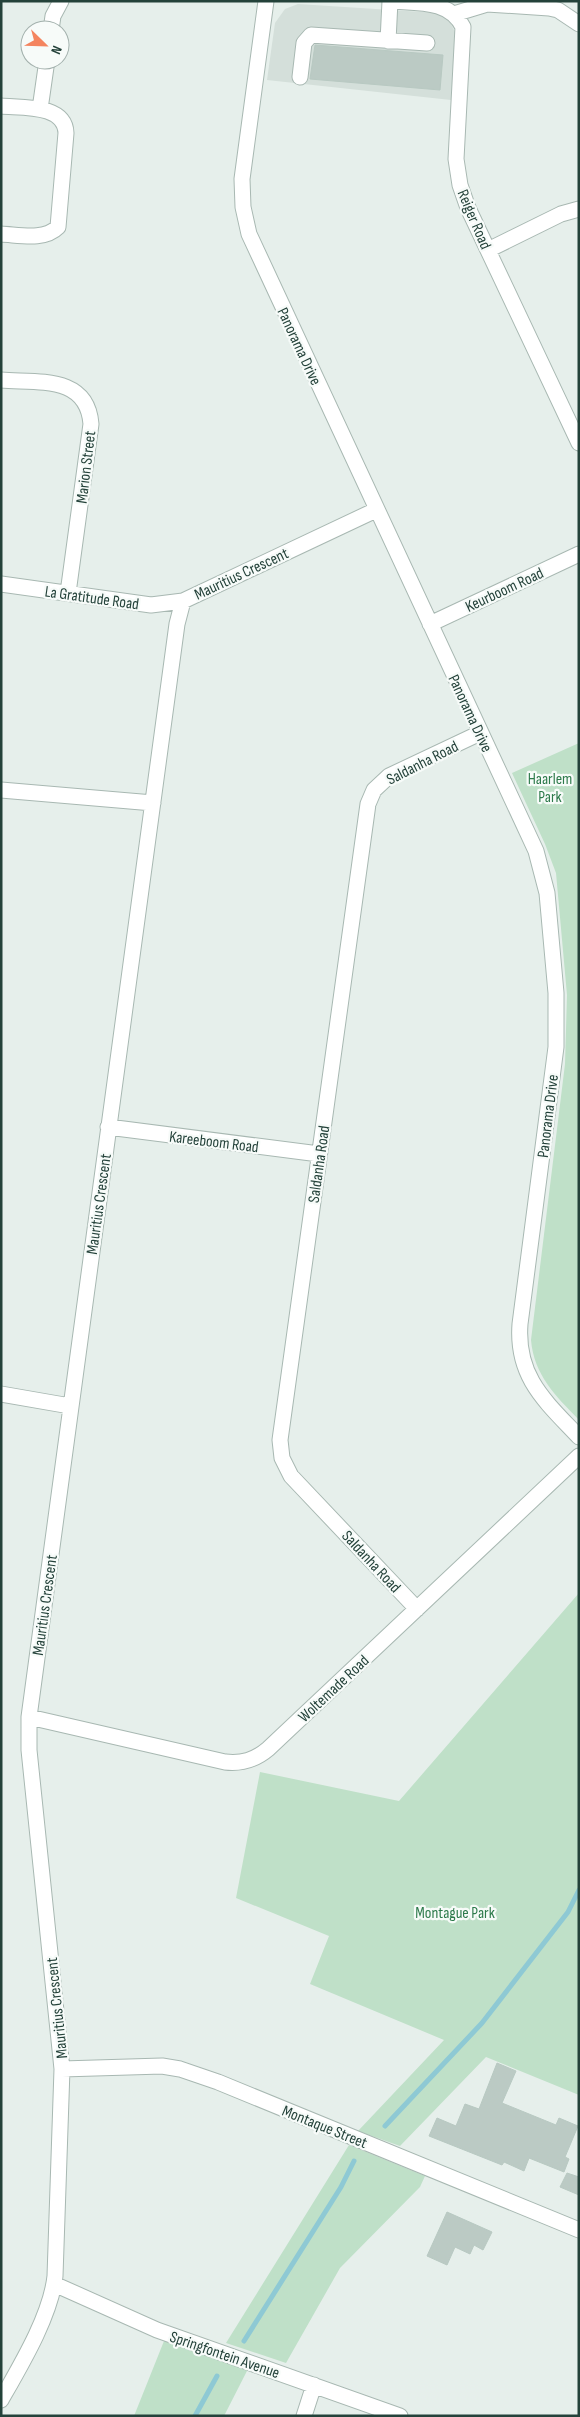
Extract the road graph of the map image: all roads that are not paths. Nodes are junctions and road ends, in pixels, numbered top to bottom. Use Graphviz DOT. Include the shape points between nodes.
graph roads {
  1 [pos="61,1"];
  2 [pos="266,1"];
  3 [pos="391,1"];
  4 [pos="396,1"];
  5 [pos="549,5"];
  6 [pos="454,14"];
  7 [pos="52,20"];
  8 [pos="579,24"];
  9 [pos="388,41"];
  10 [pos="427,43"];
  11 [pos="45,70"];
  12 [pos="300,77"];
  13 [pos="1,106"];
  14 [pos="40,106"];
  15 [pos="579,209"];
  16 [pos="1,234"];
  17 [pos="488,250"];
  18 [pos="1,380"];
  19 [pos="579,443"];
  20 [pos="376,510"];
  21 [pos="579,554"];
  22 [pos="1,584"];
  23 [pos="68,593"];
  24 [pos="182,601"];
  25 [pos="430,624"];
  26 [pos="480,733"];
  27 [pos="1,790"];
  28 [pos="153,803"];
  29 [pos="108,1127"];
  30 [pos="319,1154"];
  31 [pos="1,1394"];
  32 [pos="70,1406"];
  33 [pos="579,1437"];
  34 [pos="579,1456"];
  35 [pos="418,1609"];
  36 [pos="29,1717"];
  37 [pos="62,2069"];
  38 [pos="579,2230"];
  39 [pos="54,2284"];
  40 [pos="314,2385"];
  41 [pos="1,2400"];
  42 [pos="304,2416"];
  43 [pos="400,2416"];
  1 -- 7 [label="street"];
  2 -- 20 [label="street, Panorama Drive" via="242,179 245,221 253,246"];
  3 -- 4 [label="street"];
  3 -- 9 [label="street"];
  4 -- 6 [label="street" via="441,6"];
  5 -- 6 [label="street" via="487,4"];
  5 -- 8 [label="street"];
  6 -- 17 [label="street, Reiger Road" via="464,35 457,173 463,196"];
  9 -- 10 [label="street"];
  9 -- 12 [label="street" via="310,35 304,43"];
  11 -- 14 [label="street"];
  13 -- 14 [label="street"];
  14 -- 16 [label="street" via="56,115 66,128 58,227 48,235"];
  15 -- 17 [label="street" via="561,214"];
  17 -- 19 [label="street, Reiger Road"];
  18 -- 23 [label="street, Marion Street" via="59,384 76,392 87,406 91,424"];
  20 -- 24 [label="street, Mauritius Crescent"];
  20 -- 25 [label="street, Panorama Drive"];
  21 -- 25 [label="street, Keurboom Road"];
  22 -- 23 [label="street, La Gratitude Road"];
  23 -- 24 [label="street, La Gratitude Road" via="151,605"];
  24 -- 28 [label="street, Mauritius Crescent"];
  25 -- 26 [label="street, Panorama Drive"];
  26 -- 30 [label="street, Saldanha Road" via="389,776 370,797"];
  26 -- 33 [label="street, Panorama Drive" via="543,870 556,993 556,1047 520,1324 520,1347 525,1368 535,1388"];
  27 -- 28 [label="street"];
  28 -- 29 [label="street, Mauritius Crescent"];
  29 -- 30 [label="street, Kareeboom Road"];
  29 -- 32 [label="street, Mauritius Crescent"];
  30 -- 35 [label="street, Saldanha Road" via="280,1440 282,1458 291,1476"];
  31 -- 32 [label="street"];
  32 -- 36 [label="street, Mauritius Crescent"];
  34 -- 35 [label="street, Woltemade Road"];
  35 -- 36 [label="street, Woltemade Road" via="268,1749 248,1761 224,1762"];
  36 -- 37 [label="street, Mauritius Crescent" via="29,1750"];
  37 -- 38 [label="street, Montaque Street" via="162,2066 180,2069"];
  37 -- 39 [label="street, Mauritius Crescent"];
  39 -- 40 [label="street, Springfontein Avenue" via="157,2330"];
  39 -- 41 [label="street, Mauritius Crescent" via="44,2316"];
  40 -- 42 [label="street"];
  40 -- 43 [label="street, Springfontein Avenue"];
}
